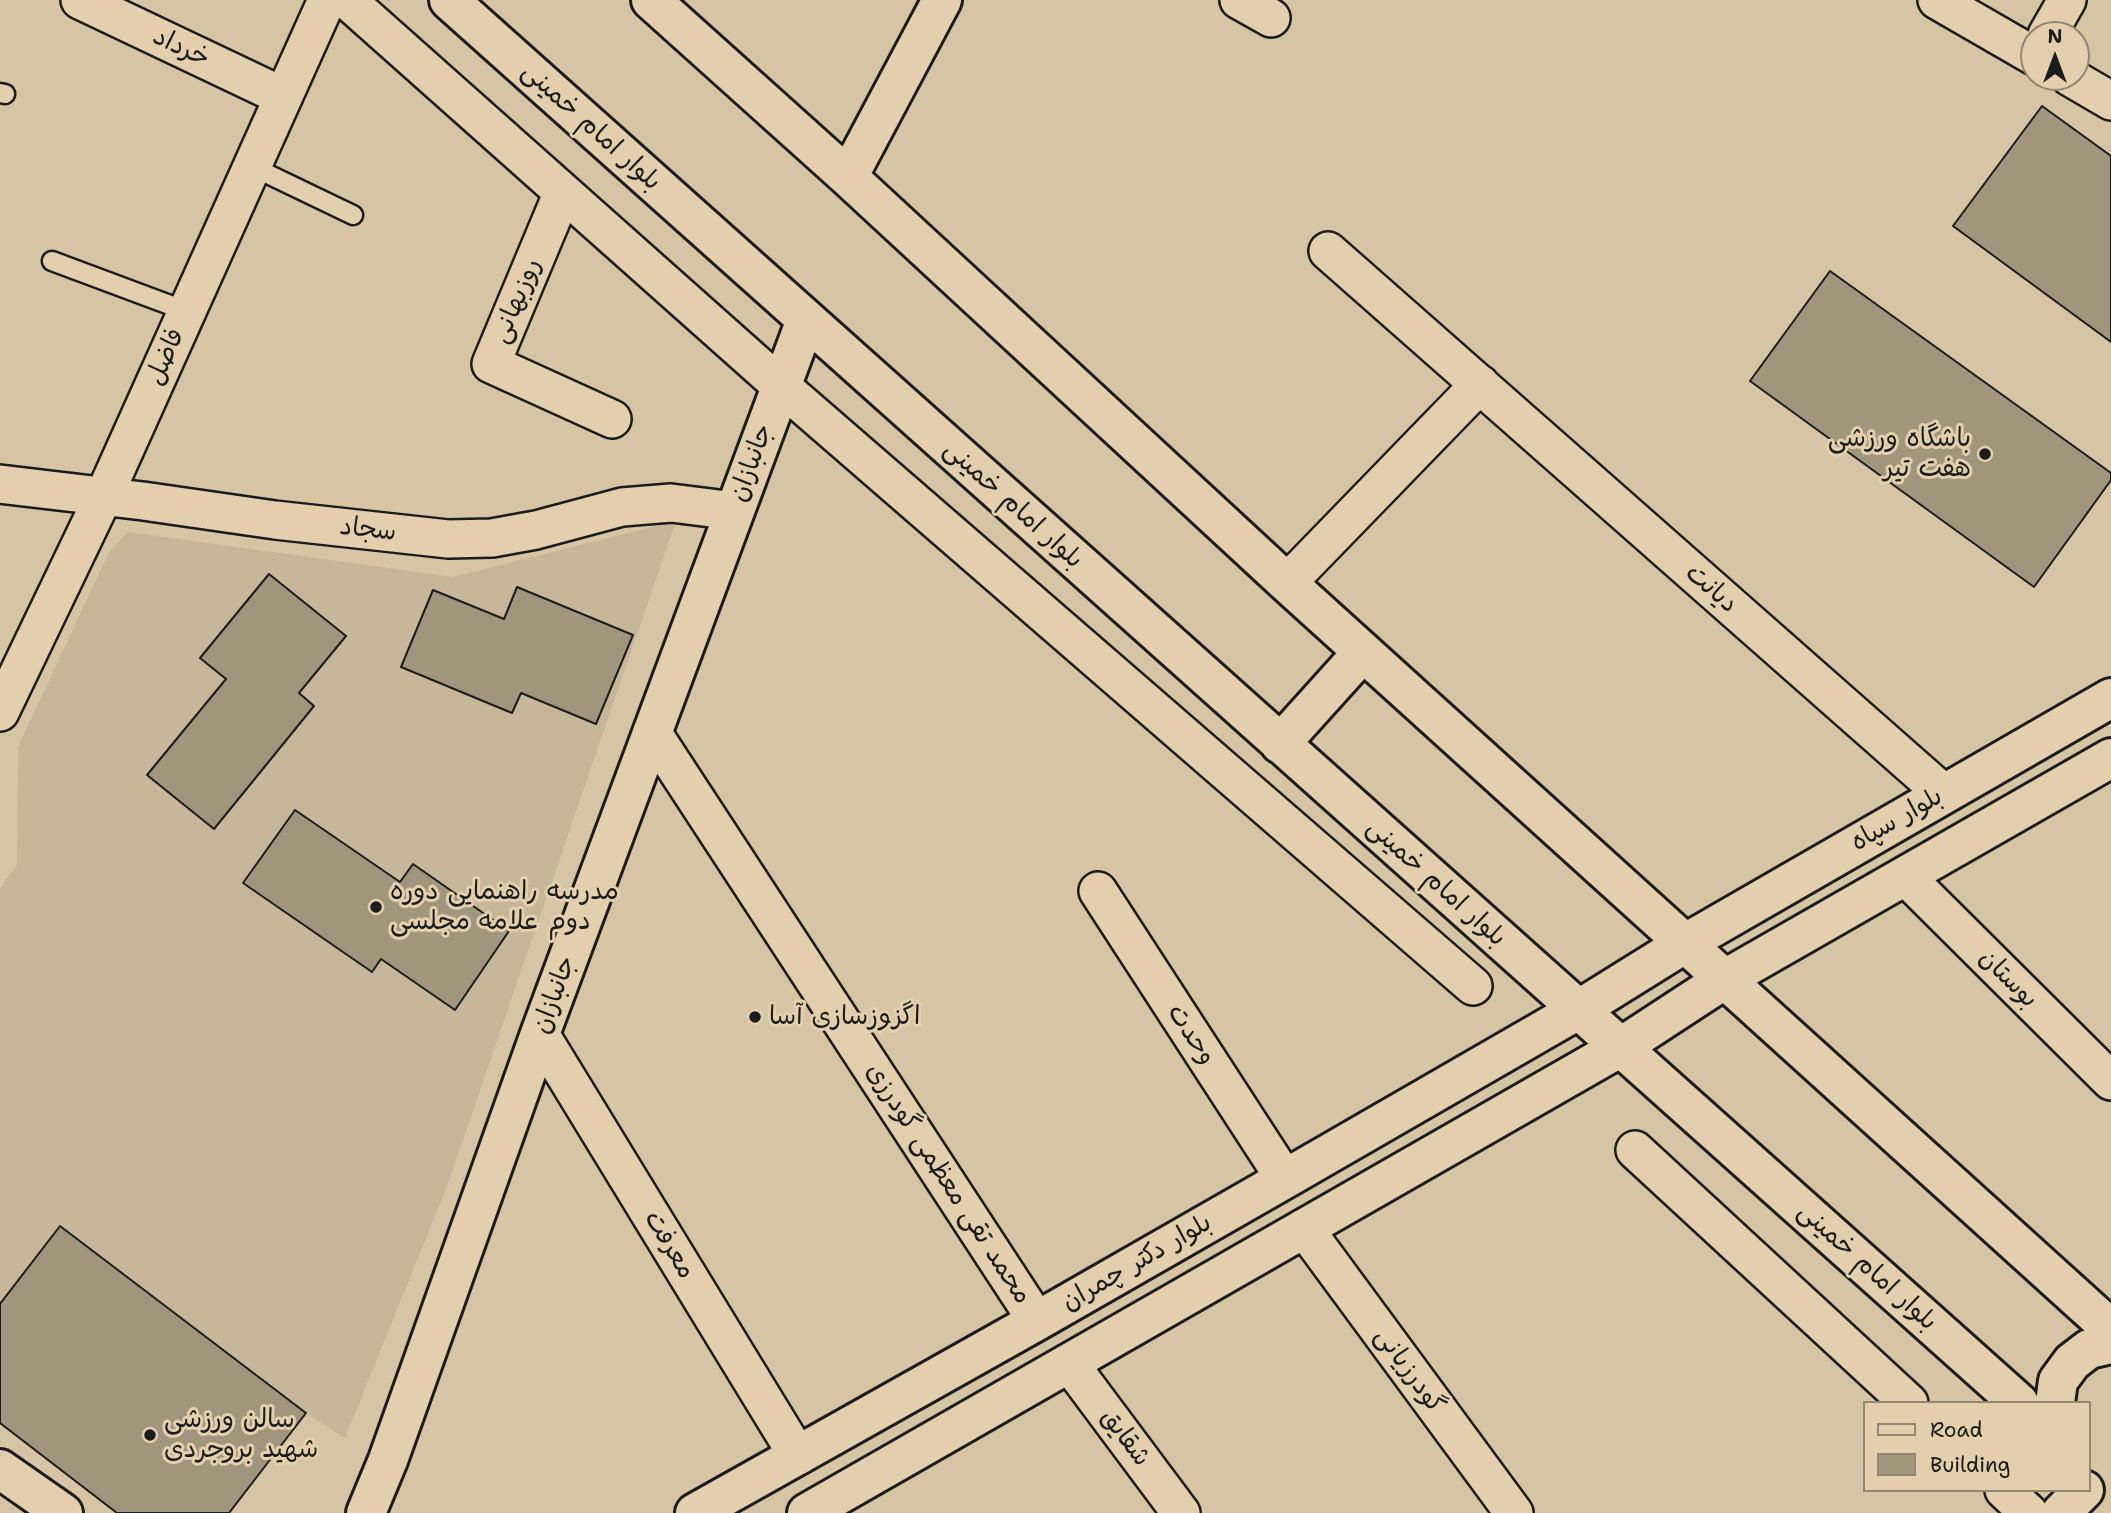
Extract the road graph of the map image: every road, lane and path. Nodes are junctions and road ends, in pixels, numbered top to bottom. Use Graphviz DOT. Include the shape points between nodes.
graph roads {
  1 [pos="80,0"];
  2 [pos="327,0"];
  3 [pos="347,0"];
  4 [pos="449,0"];
  5 [pos="651,0"];
  6 [pos="942,0"];
  7 [pos="1239,0"];
  8 [pos="1937,0"];
  9 [pos="2067,0"];
  10 [pos="1271,18"];
  11 [pos="2055,21"];
  12 [pos="2020,48"];
  13 [pos="2090,89"];
  14 [pos="282,96"];
  15 [pos="2111,101"];
  16 [pos="251,166"];
  17 [pos="848,177"];
  18 [pos="563,192"];
  19 [pos="353,215"];
  20 [pos="1328,250"];
  21 [pos="52,261"];
  22 [pos="186,311"];
  23 [pos="806,320"];
  24 [pos="1480,384"];
  25 [pos="781,386"];
  26 [pos="612,419"];
  27 [pos="0,484"];
  28 [pos="103,498"];
  29 [pos="734,511"];
  30 [pos="1287,583"];
  31 [pos="1363,652"];
  32 [pos="2111,698"];
  33 [pos="0,712"];
  34 [pos="652,732"];
  35 [pos="1280,744"];
  36 [pos="2111,758"];
  37 [pos="1943,793"];
  38 [pos="1905,876"];
  39 [pos="1098,891"];
  40 [pos="1684,944"];
  41 [pos="1725,979"];
  42 [pos="1473,986"];
  43 [pos="1578,1010"];
  44 [pos="540,1034"];
  45 [pos="1621,1047"];
  46 [pos="2111,1081"];
  47 [pos="1635,1150"];
  48 [pos="1285,1178"];
  49 [pos="1304,1228"];
  50 [pos="1037,1321"];
  51 [pos="2111,1329"];
  52 [pos="2111,1345"];
  53 [pos="1069,1363"];
  54 [pos="1907,1401"];
  55 [pos="2017,1401"];
  56 [pos="2055,1401"];
  57 [pos="797,1456"];
  58 [pos="0,1469"];
  59 [pos="2006,1492"];
  60 [pos="2083,1492"];
  61 [pos="63,1513"];
  62 [pos="366,1513"];
  63 [pos="695,1513"];
  64 [pos="807,1513"];
  65 [pos="1181,1513"];
  66 [pos="1514,1513"];
  67 [pos="2029,1513"];
  68 [pos="2061,1513"];
  1 -- 14 [label="street, خرداد"];
  2 -- 14 [label="street, فاضل"];
  3 -- 18 [label="street"];
  4 -- 23 [label="main road, بلوار امام خمینی"];
  5 -- 17 [label="main road"];
  6 -- 17 [label="main road"];
  7 -- 10 [label="street"];
  8 -- 12 [label="street"];
  9 -- 11 [label="street"];
  13 -- 15 [label="street"];
  14 -- 16 [label="street, فاضل"];
  16 -- 19 [label="lane"];
  16 -- 22 [label="street, فاضل"];
  17 -- 30 [label="main road"];
  18 -- 25 [label="street"];
  18 -- 26 [label="street, روزبهانی" via="491,364"];
  20 -- 24 [label="street, دیانت"];
  21 -- 22 [label="lane"];
  22 -- 28 [label="street, فاضل"];
  23 -- 25 [label="main road, جانبازان"];
  23 -- 35 [label="main road, بلوار امام خمینی"];
  24 -- 30 [label="street"];
  24 -- 37 [label="street, دیانت"];
  25 -- 29 [label="main road, جانبازان"];
  25 -- 42 [label="street"];
  27 -- 28 [label="street, سجاد"];
  28 -- 29 [label="street, سجاد" via="448,539 536,530 622,507 671,503"];
  28 -- 33 [label="street, فاضل"];
  29 -- 34 [label="main road, جانبازان"];
  30 -- 31 [label="main road"];
  31 -- 35 [label="main road"];
  31 -- 40 [label="main road"];
  32 -- 37 [label="main road, بلوار سپاه"];
  34 -- 44 [label="main road, جانبازان"];
  34 -- 50 [label="street, محمد تقی معظمی گودرزی"];
  35 -- 43 [label="main road, بلوار امام خمینی"];
  36 -- 38 [label="main road, بلوار سپاه"];
  37 -- 40 [label="main road, بلوار سپاه"];
  38 -- 41 [label="main road, بلوار سپاه"];
  38 -- 46 [label="street, بوستان"];
  39 -- 48 [label="street, وحدت"];
  40 -- 41 [label="main road"];
  40 -- 43 [label="main road, بلوار سپاه"];
  41 -- 45 [label="main road, بلوار سپاه"];
  41 -- 51 [label="main road"];
  43 -- 45 [label="main road, بلوار امام خمینی"];
  43 -- 48 [label="main road, بلوار دکتر چمران"];
  44 -- 57 [label="street, معرفت"];
  44 -- 62 [label="main road, جانبازان"];
  45 -- 49 [label="main road, بلوار دکتر چمران"];
  45 -- 55 [label="main road, بلوار امام خمینی"];
  47 -- 54 [label="street"];
  48 -- 50 [label="main road, بلوار دکتر چمران"];
  49 -- 53 [label="main road, بلوار دکتر چمران"];
  49 -- 66 [label="street, گودرزیانی"];
  50 -- 57 [label="main road, بلوار دکتر چمران"];
  52 -- 56 [label="main road" via="2089,1349 2072,1362 2058,1381"];
  53 -- 64 [label="main road, بلوار دکتر چمران"];
  53 -- 65 [label="street, شقایق"];
  57 -- 63 [label="main road, بلوار دکتر چمران"];
  58 -- 61 [label="main road"];
  59 -- 67 [label="street"];
  60 -- 68 [label="main road"];
}
